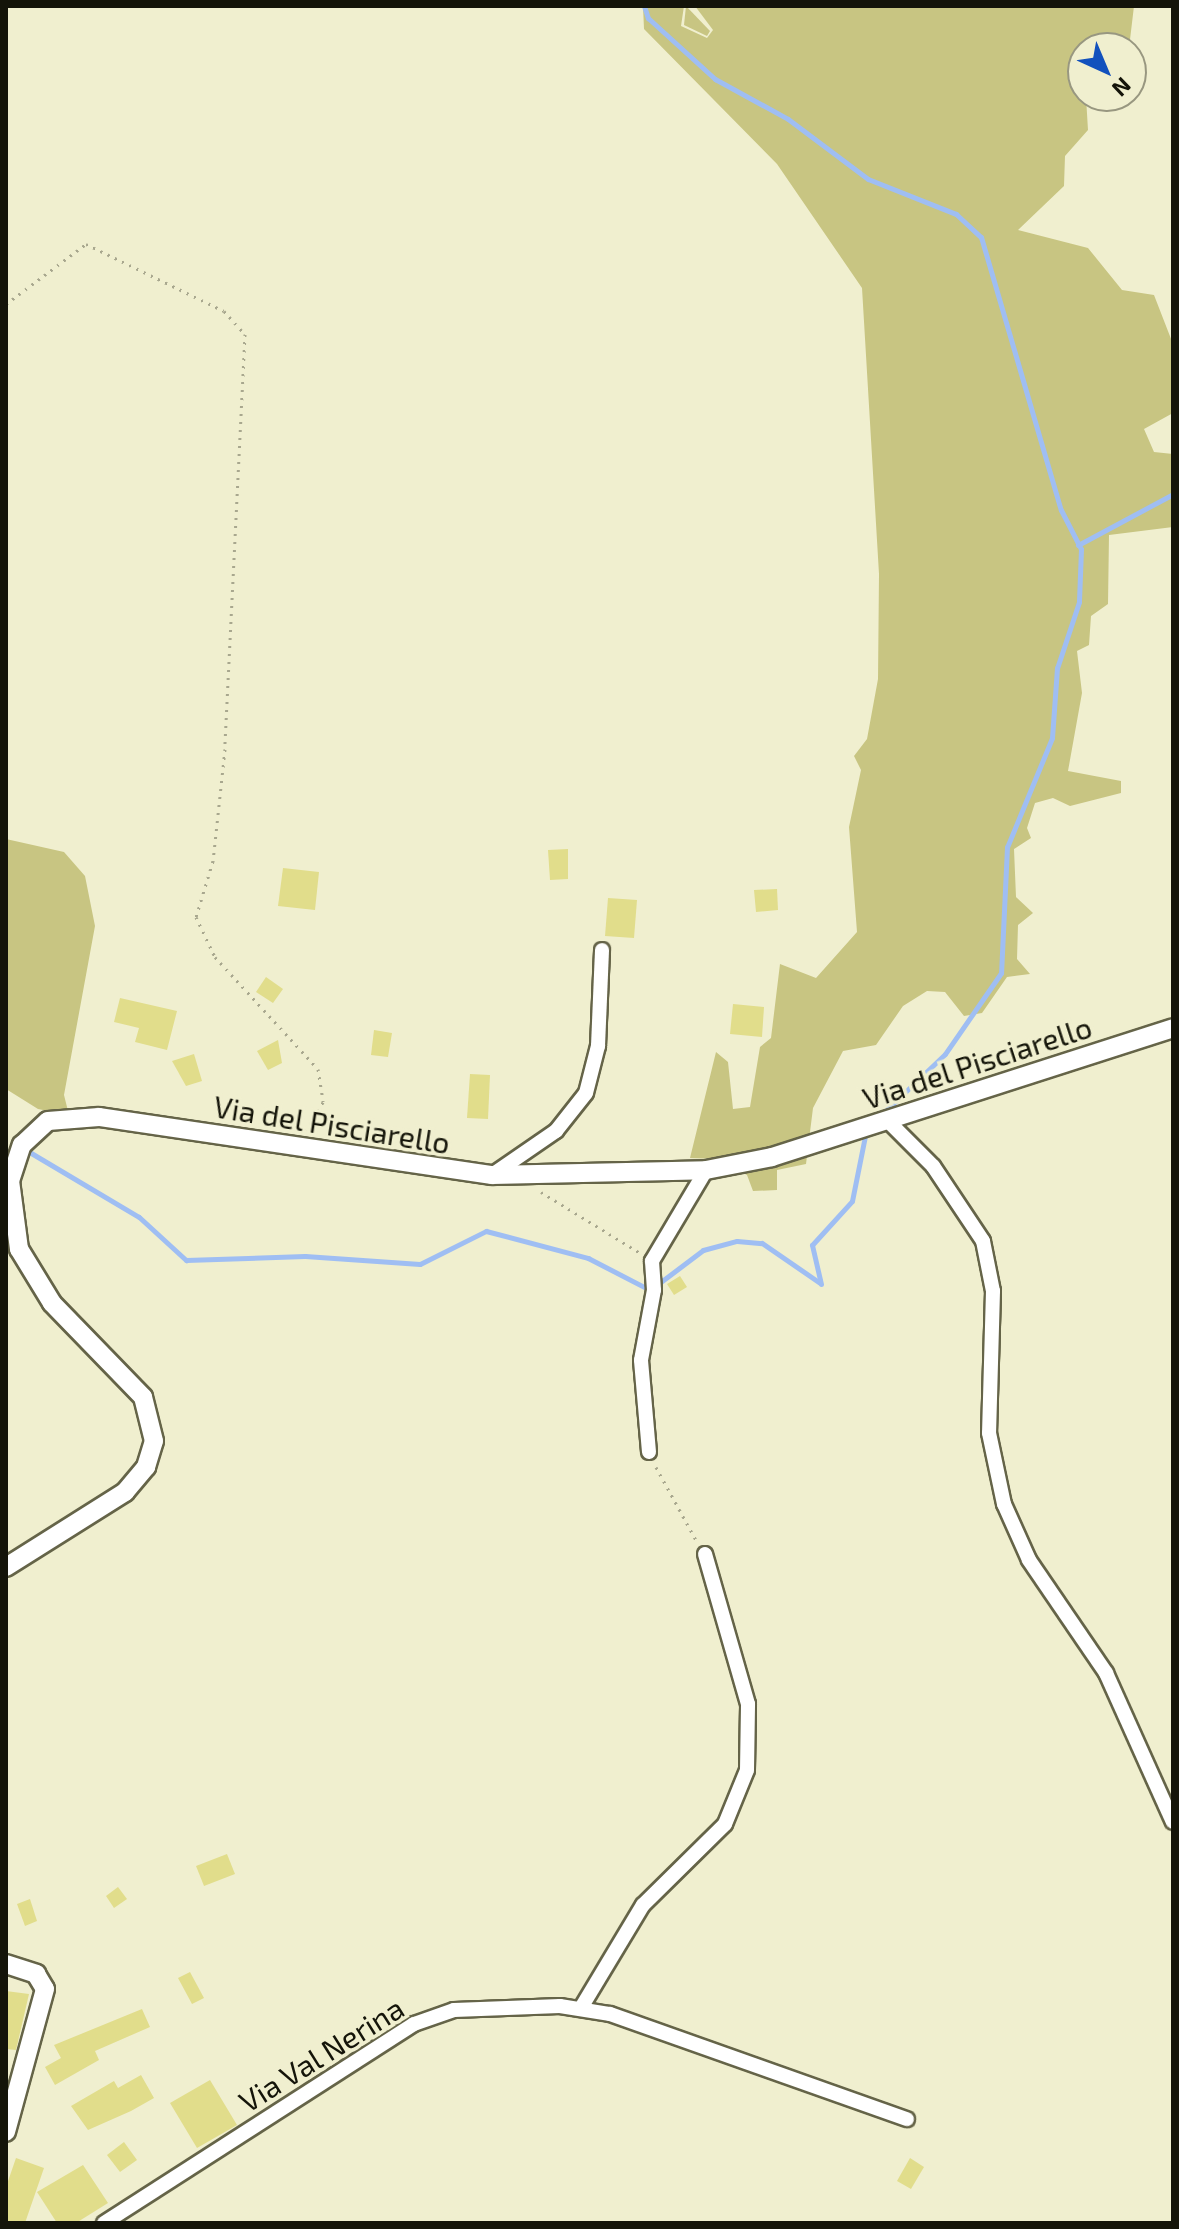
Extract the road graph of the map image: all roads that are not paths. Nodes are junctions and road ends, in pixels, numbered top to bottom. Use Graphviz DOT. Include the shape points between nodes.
graph roads {
  1 [pos="602,950"];
  2 [pos="1173,1028"];
  3 [pos="887,1120"];
  4 [pos="706,1170"];
  5 [pos="492,1175"];
  6 [pos="649,1452"];
  7 [pos="705,1554"];
  8 [pos="6,1567"];
  9 [pos="1173,1822"];
  10 [pos="6,1964"];
  11 [pos="581,2008"];
  12 [pos="907,2119"];
  13 [pos="6,2132"];
  14 [pos="104,2223"];
  1 -- 5 [label="street" via="598,1046 586,1093 561,1126"];
  2 -- 3 [label="street, Via del Pisciarello"];
  3 -- 4 [label="street, Via del Pisciarello"];
  3 -- 9 [label="street" via="933,1166 983,1241 993,1291 989,1424 1004,1504 1029,1560 1101,1663"];
  4 -- 5 [label="street, Via del Pisciarello"];
  4 -- 6 [label="street" via="652,1261 654,1290 641,1360"];
  5 -- 8 [label="street, Via del Pisciarello" via="73,1115 42,1125 19,1152 8,1205 27,1266 61,1314 138,1391 155,1435 146,1467 125,1492"];
  7 -- 11 [label="street" via="748,1704 747,1770 725,1824 643,1905"];
  10 -- 13 [label="street" via="36,1974 45,1989"];
  11 -- 12 [label="street, Via Val Nerina"];
  11 -- 14 [label="street, Via Val Nerina" via="462,2009 421,2020"];
}
